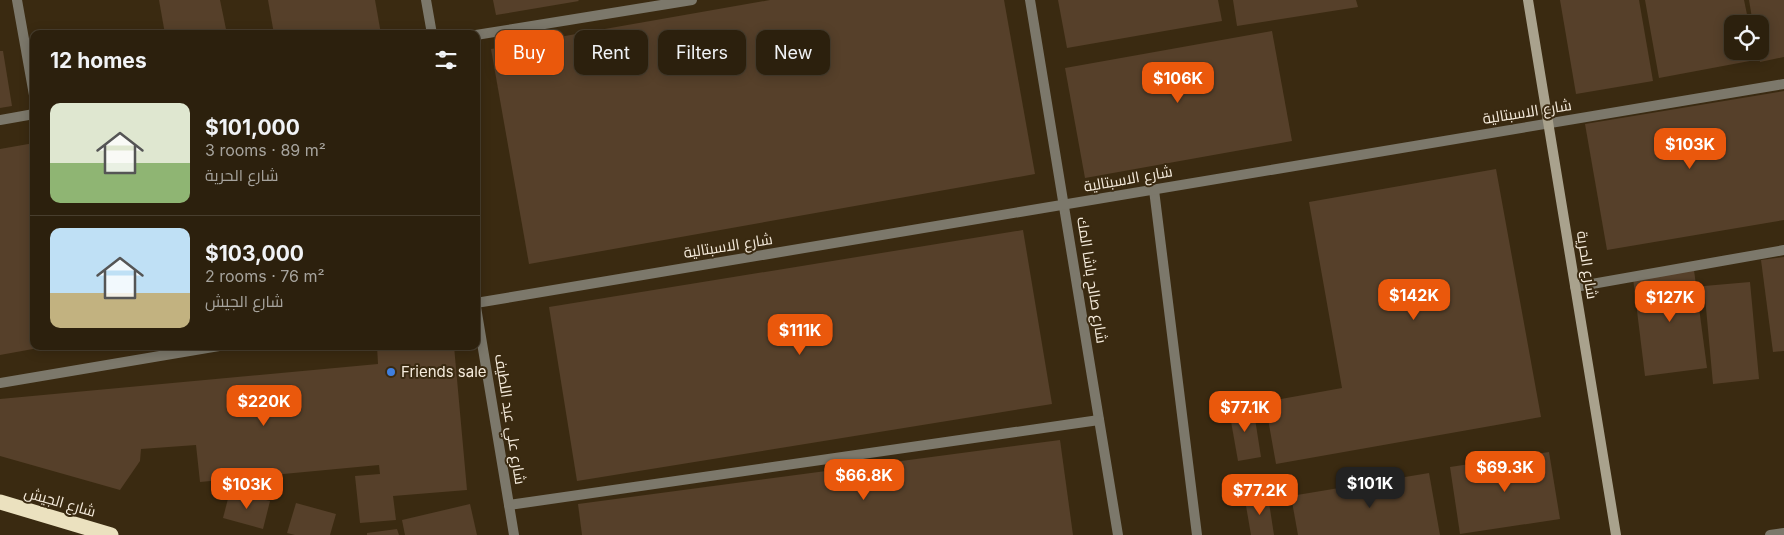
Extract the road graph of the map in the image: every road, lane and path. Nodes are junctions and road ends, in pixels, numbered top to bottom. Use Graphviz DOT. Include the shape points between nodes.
graph roads {
  1 [pos="17,0"];
  2 [pos="426,0"];
  3 [pos="692,0"];
  4 [pos="1030,0"];
  5 [pos="1528,0"];
  6 [pos="431,30"];
  7 [pos="480,34"];
  8 [pos="30,73"];
  9 [pos="1784,84"];
  10 [pos="30,115"];
  11 [pos="0,120"];
  12 [pos="1548,124"];
  13 [pos="1154,190"];
  14 [pos="1064,205"];
  15 [pos="1784,250"];
  16 [pos="1575,287"];
  17 [pos="480,302"];
  18 [pos="480,331"];
  19 [pos="195,350"];
  20 [pos="0,383"];
  21 [pos="1100,420"];
  22 [pos="0,502"];
  23 [pos="509,505"];
  24 [pos="1784,533"];
  25 [pos="111,535"];
  26 [pos="514,535"];
  27 [pos="1118,535"];
  28 [pos="1197,535"];
  29 [pos="1616,535"];
  30 [pos="1770,535"];
  1 -- 8 [label="street"];
  2 -- 6 [label="street"];
  3 -- 7 [label="street"];
  4 -- 14 [label="street, شارع صالح باشا المك"];
  5 -- 12 [label="street, شارع الحرية"];
  9 -- 12 [label="street, شارع الاسبتالية"];
  10 -- 11 [label="street"];
  12 -- 13 [label="street, شارع الاسبتالية"];
  12 -- 16 [label="street, شارع الحرية"];
  13 -- 14 [label="street, شارع الاسبتالية"];
  13 -- 28 [label="street"];
  14 -- 17 [label="street, شارع الاسبتالية"];
  14 -- 21 [label="street, شارع صالح باشا المك"];
  15 -- 16 [label="street"];
  16 -- 29 [label="street, شارع الحرية"];
  18 -- 23 [label="street, شارع علي عبد اللطيف"];
  19 -- 20 [label="street"];
  21 -- 23 [label="street"];
  21 -- 27 [label="street, شارع صالح باشا المك"];
  22 -- 25 [label="highway, شارع الجيش"];
  23 -- 26 [label="street, شارع علي عبد اللطيف"];
  24 -- 30 [label="street"];
}
